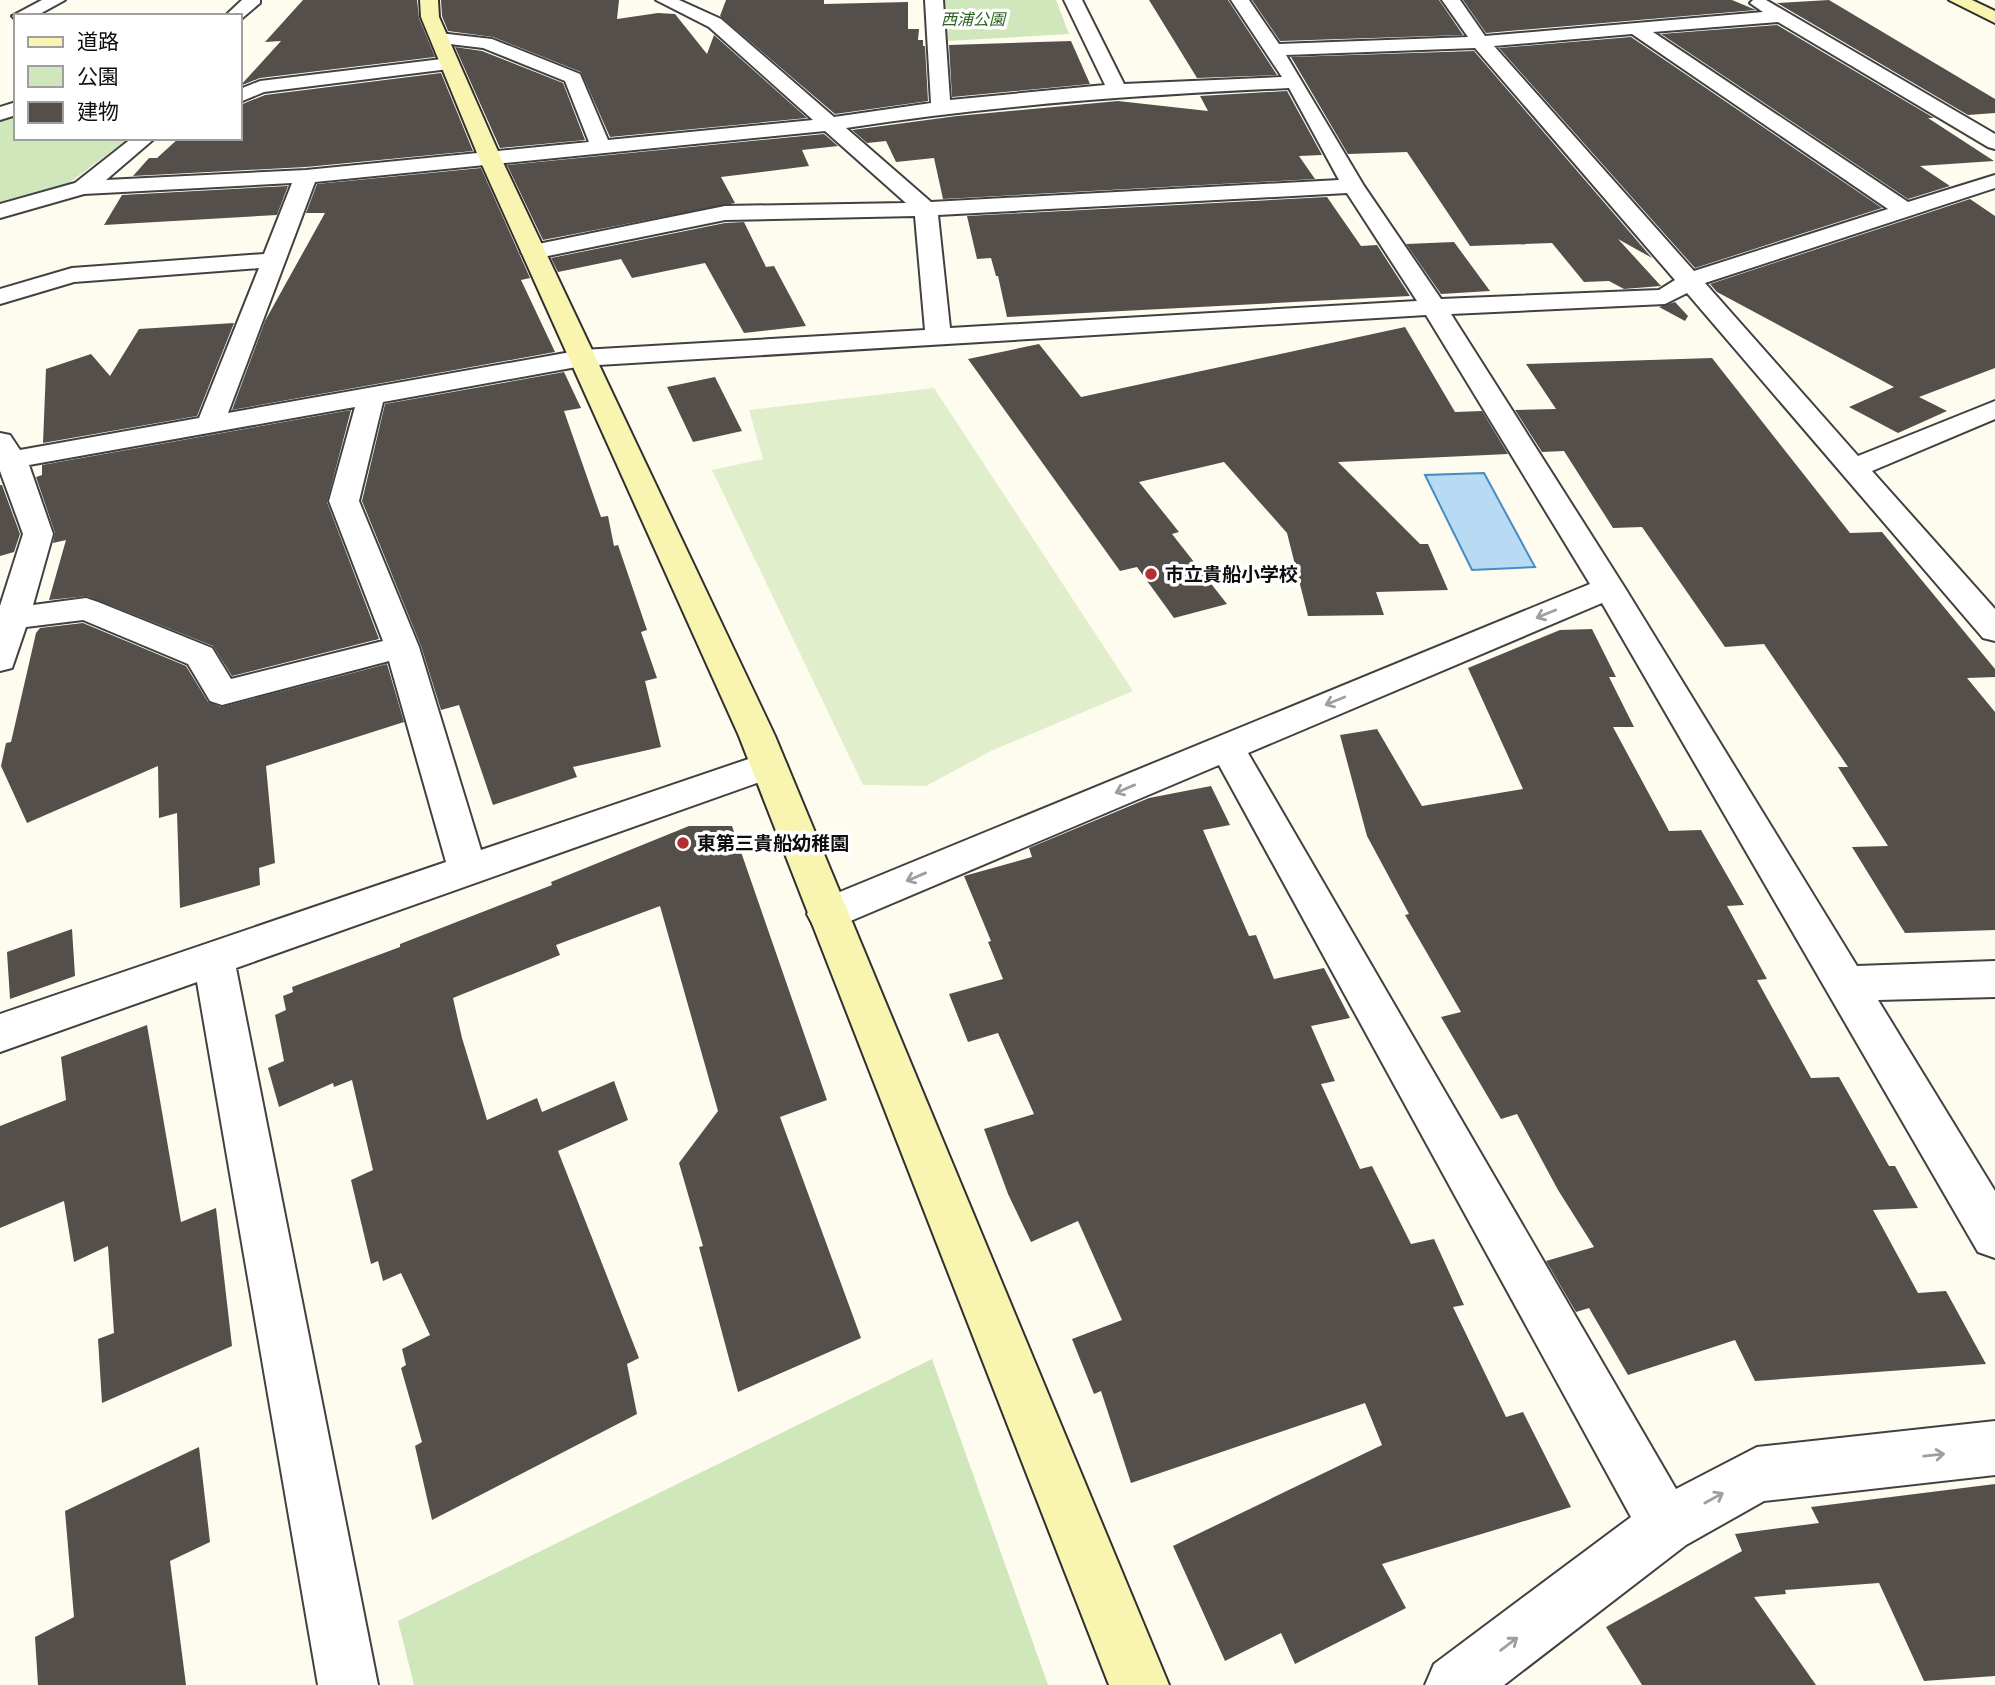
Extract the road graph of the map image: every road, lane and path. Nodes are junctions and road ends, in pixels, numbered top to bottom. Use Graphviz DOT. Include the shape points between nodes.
graph roads {
  1 [pos="56,0"];
  2 [pos="251,0"];
  3 [pos="429,0"];
  4 [pos="666,0"];
  5 [pos="934,0"];
  6 [pos="1073,0"];
  7 [pos="1240,0"];
  8 [pos="1451,0"];
  9 [pos="1754,0"];
  10 [pos="1958,0"];
  11 [pos="24,14"];
  12 [pos="237,14"];
  13 [pos="1782,16"];
  14 [pos="1995,18"];
  15 [pos="1636,29"];
  16 [pos="1480,42"];
  17 [pos="1273,50"];
  18 [pos="444,51"];
  19 [pos="1295,82"];
  20 [pos="1117,89"];
  21 [pos="242,95"];
  22 [pos="941,107"];
  23 [pos="830,124"];
  24 [pos="143,140"];
  25 [pos="1995,143"];
  26 [pos="601,147"];
  27 [pos="490,158"];
  28 [pos="306,176"];
  29 [pos="1995,181"];
  30 [pos="1353,186"];
  31 [pos="83,188"];
  32 [pos="926,209"];
  33 [pos="0,211"];
  34 [pos="1906,211"];
  35 [pos="533,252"];
  36 [pos="273,260"];
  37 [pos="1690,280"];
  38 [pos="0,298"];
  39 [pos="1434,307"];
  40 [pos="938,337"];
  41 [pos="582,358"];
  42 [pos="371,396"];
  43 [pos="1995,409"];
  44 [pos="210,425"];
  45 [pos="4,454"];
  46 [pos="1854,468"];
  47 [pos="1609,589"];
  48 [pos="13,618"];
  49 [pos="1995,630"];
  50 [pos="402,647"];
  51 [pos="0,660"];
  52 [pos="1226,746"];
  53 [pos="769,765"];
  54 [pos="468,870"];
  55 [pos="827,914"];
  56 [pos="214,959"];
  57 [pos="1995,979"];
  58 [pos="1844,984"];
  59 [pos="0,1033"];
  60 [pos="1995,1235"];
  61 [pos="1995,1448"];
  62 [pos="1666,1525"];
  63 [pos="348,1685"];
  64 [pos="1139,1685"];
  65 [pos="1455,1685"];
  1 -- 11 [label="street"];
  2 -- 12 [label="street"];
  3 -- 18 [label="street" via="430,16"];
  4 -- 23 [label="street" via="715,23"];
  5 -- 22 [label="street"];
  6 -- 20 [label="street"];
  7 -- 17 [label="street"];
  8 -- 16 [label="street"];
  9 -- 13 [label="street"];
  10 -- 14 [label="street"];
  13 -- 15 [label="street"];
  13 -- 25 [label="street"];
  15 -- 16 [label="street"];
  15 -- 34 [label="street"];
  16 -- 17 [label="street"];
  16 -- 37 [label="street"];
  17 -- 19 [label="street"];
  18 -- 21 [label="street" via="260,87"];
  18 -- 26 [label="street" via="486,43 573,78"];
  18 -- 27 [label="street"];
  19 -- 20 [label="street"];
  19 -- 30 [label="street"];
  20 -- 22 [label="street"];
  22 -- 23 [label="street"];
  23 -- 26 [label="street"];
  23 -- 32 [label="street"];
  24 -- 31 [label="street"];
  26 -- 27 [label="street"];
  27 -- 28 [label="street"];
  27 -- 35 [label="street"];
  28 -- 31 [label="street"];
  28 -- 36 [label="street"];
  29 -- 34 [label="street"];
  30 -- 32 [label="street"];
  30 -- 39 [label="street"];
  31 -- 33 [label="street"];
  32 -- 35 [label="street" via="724,213"];
  32 -- 40 [label="street"];
  34 -- 37 [label="street"];
  35 -- 41 [label="street"];
  36 -- 38 [label="street" via="72,275"];
  36 -- 44 [label="street"];
  37 -- 39 [label="street" via="1665,297"];
  37 -- 46 [label="street"];
  39 -- 40 [label="street"];
  39 -- 47 [label="street"];
  40 -- 41 [label="street"];
  41 -- 42 [label="street"];
  41 -- 53 [label="street"];
  42 -- 44 [label="street"];
  42 -- 50 [label="street" via="344,501"];
  43 -- 46 [label="street"];
  44 -- 45 [label="street"];
  45 -- 48 [label="street" via="37,534"];
  46 -- 49 [label="street"];
  47 -- 52 [label="street, one-way"];
  47 -- 58 [label="street"];
  48 -- 50 [label="street" via="86,609 200,656 222,693"];
  48 -- 51 [label="street"];
  50 -- 54 [label="street"];
  52 -- 55 [label="street, one-way"];
  52 -- 62 [label="street"];
  53 -- 54 [label="street"];
  53 -- 55 [label="street"];
  54 -- 56 [label="street"];
  55 -- 64 [label="street"];
  56 -- 59 [label="street"];
  56 -- 63 [label="street"];
  57 -- 58 [label="street"];
  58 -- 60 [label="street"];
  62 -- 61 [label="street, one-way" via="1757,1474"];
  65 -- 62 [label="street, one-way"];
}
